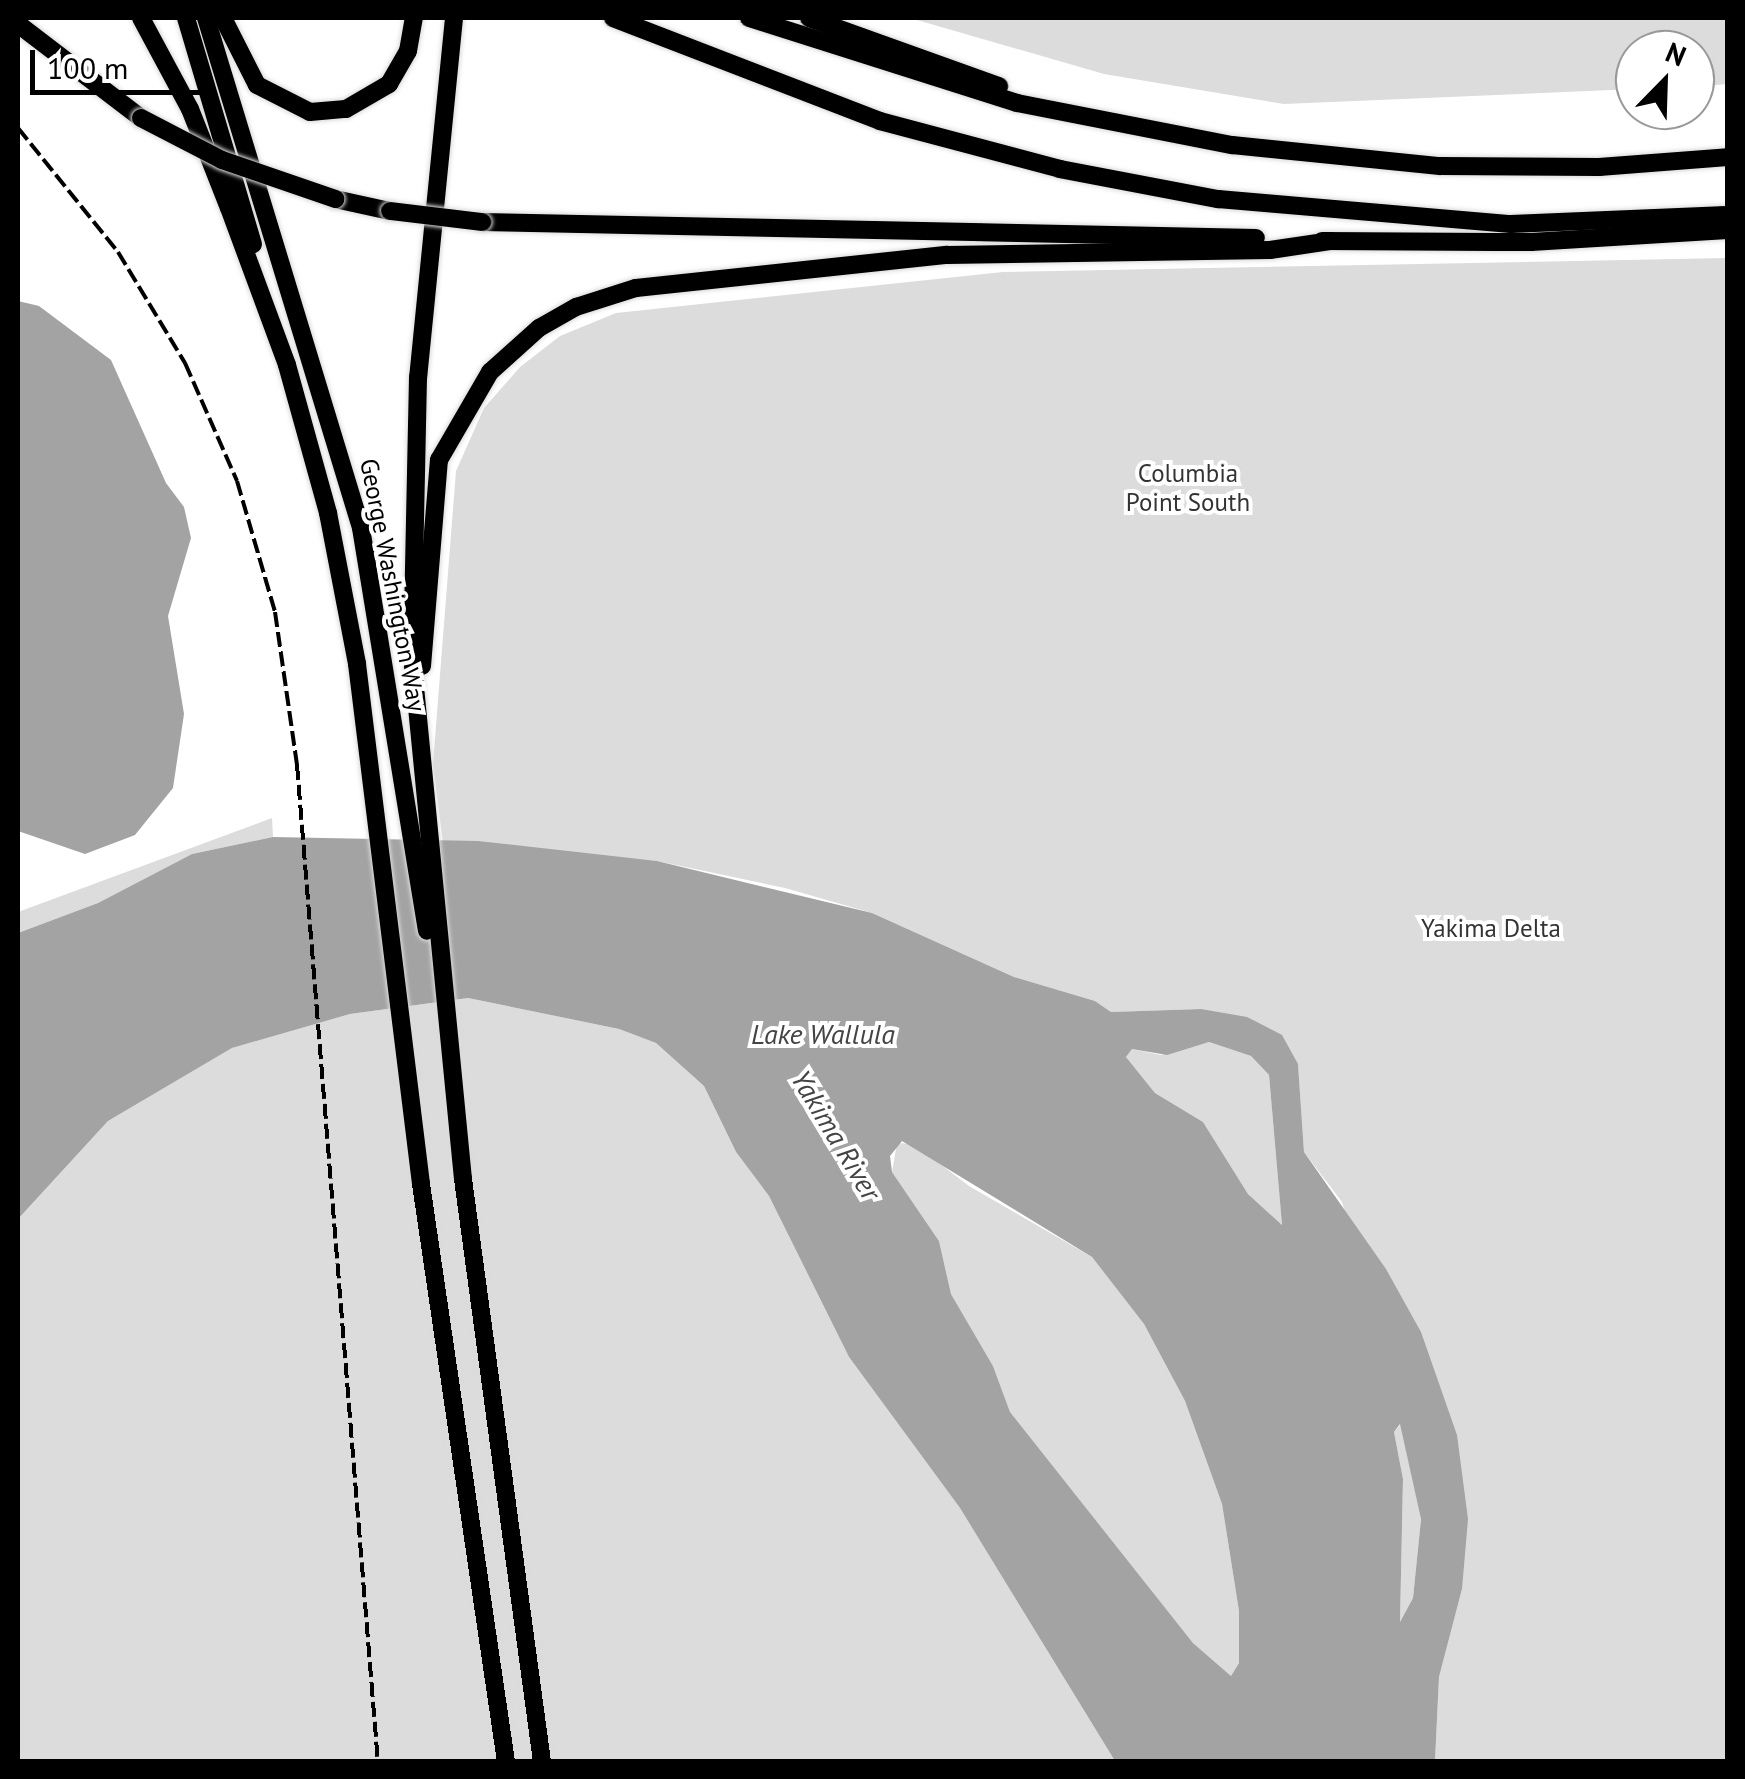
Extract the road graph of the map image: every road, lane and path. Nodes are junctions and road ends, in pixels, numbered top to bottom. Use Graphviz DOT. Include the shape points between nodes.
graph roads {
  1 [pos="141,18"];
  2 [pos="186,18"];
  3 [pos="206,18"];
  4 [pos="223,18"];
  5 [pos="414,18"];
  6 [pos="454,18"];
  7 [pos="613,18"];
  8 [pos="749,18"];
  9 [pos="809,18"];
  10 [pos="18,24"];
  11 [pos="1129,126"];
  12 [pos="1728,157"];
  13 [pos="1728,215"];
  14 [pos="1728,230"];
  15 [pos="1331,241"];
  16 [pos="288,365"];
  17 [pos="420,757"];
  18 [pos="414,786"];
  19 [pos="506,1762"];
  20 [pos="542,1762"];
  1 -- 16 [label="highway" via="190,109"];
  2 -- 16 [label="highway"];
  3 -- 18 [label="highway, George Washington Way" via="361,528"];
  4 -- 5 [label="highway" via="257,85 310,112 346,109 389,84 408,52"];
  6 -- 17 [label="highway" via="410,498"];
  7 -- 13 [label="highway" via="880,120 1060,170 1202,196 1510,224"];
  8 -- 11 [label="highway" via="931,79"];
  9 -- 11 [label="highway"];
  10 -- 15 [label="highway, bridge" via="142,118 222,160 390,212 482,222"];
  11 -- 12 [label="highway" via="1317,157 1440,166"];
  14 -- 15 [label="highway" via="1531,242"];
  15 -- 17 [label="highway" via="1270,250 928,257 636,288 557,317 490,372 439,460"];
  16 -- 19 [label="highway" via="349,617"];
  17 -- 18 [label="highway"];
  18 -- 20 [label="highway, George Washington Way"];
}
